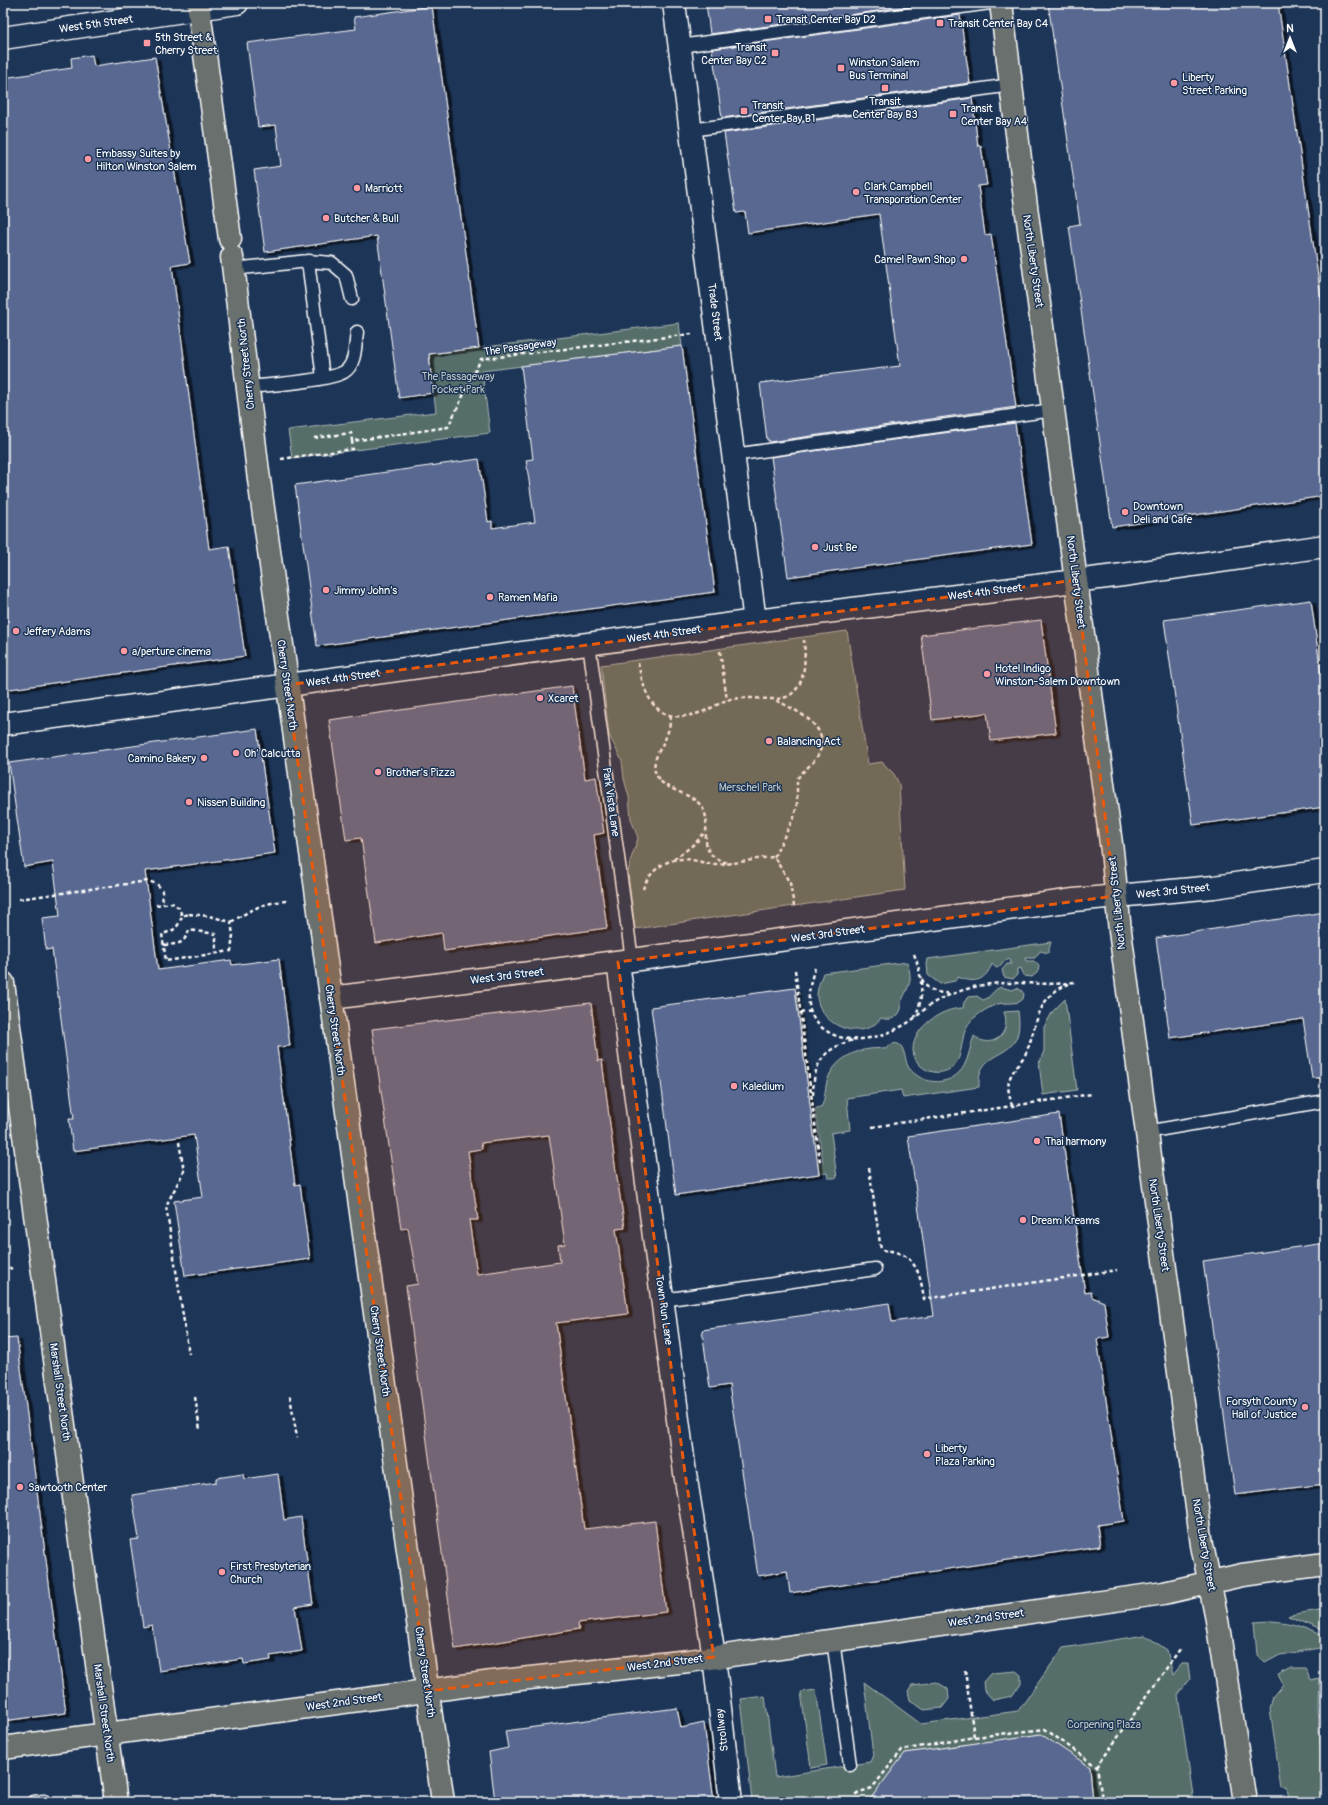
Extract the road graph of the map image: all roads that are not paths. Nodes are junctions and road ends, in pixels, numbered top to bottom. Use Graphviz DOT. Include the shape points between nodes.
graph roads {
  1 [pos="237,3"];
  2 [pos="674,3"];
  3 [pos="990,3"];
  4 [pos="1001,3"];
  5 [pos="199,6"];
  6 [pos="3,38"];
  7 [pos="680,46"];
  8 [pos="1011,85"];
  9 [pos="691,130"];
  10 [pos="232,255"];
  11 [pos="308,261"];
  12 [pos="352,299"];
  13 [pos="357,332"];
  14 [pos="323,378"];
  15 [pos="248,387"];
  16 [pos="1053,410"];
  17 [pos="733,454"];
  18 [pos="1325,546"];
  19 [pos="1076,580"];
  20 [pos="755,621"];
  21 [pos="589,644"];
  22 [pos="287,685"];
  23 [pos="3,724"];
  24 [pos="1325,871"];
  25 [pos="1115,896"];
  26 [pos="625,961"];
  27 [pos="3,983"];
  28 [pos="331,998"];
  29 [pos="1325,1101"];
  30 [pos="1146,1132"];
  31 [pos="875,1269"];
  32 [pos="663,1300"];
  33 [pos="1325,1564"];
  34 [pos="1209,1582"];
  35 [pos="833,1640"];
  36 [pos="714,1657"];
  37 [pos="428,1691"];
  38 [pos="107,1734"];
  39 [pos="3,1748"];
  40 [pos="850,1765"];
  41 [pos="34,1802"];
  42 [pos="44,1802"];
  43 [pos="116,1802"];
  44 [pos="443,1802"];
  45 [pos="731,1802"];
  46 [pos="1245,1802"];
  1 -- 5 [label="street, West 5th Street"];
  2 -- 7 [label="street, Trade Street"];
  3 -- 7 [label="lane"];
  4 -- 8 [label="main road, North Liberty Street"];
  5 -- 6 [label="street, West 5th Street"];
  5 -- 10 [label="main road, Cherry Street North"];
  7 -- 9 [label="street, Trade Street"];
  8 -- 9 [label="lane"];
  8 -- 16 [label="main road, North Liberty Street"];
  9 -- 17 [label="street, Trade Street"];
  10 -- 11 [label="lane"];
  10 -- 15 [label="main road, Cherry Street North"];
  11 -- 12 [label="lane" via="332,263 346,275"];
  11 -- 14 [label="lane"];
  13 -- 14 [label="lane" via="354,358 344,372"];
  14 -- 15 [label="lane"];
  15 -- 22 [label="main road, Cherry Street North"];
  16 -- 17 [label="lane"];
  16 -- 19 [label="main road, North Liberty Street"];
  17 -- 20 [label="street, Trade Street"];
  18 -- 19 [label="street, West 4th Street"];
  19 -- 20 [label="street, West 4th Street"];
  19 -- 25 [label="main road, North Liberty Street" via="1111,843"];
  20 -- 21 [label="street, West 4th Street"];
  21 -- 22 [label="street, West 4th Street"];
  21 -- 26 [label="lane, Park Vista Lane"];
  22 -- 23 [label="street, West 4th Street"];
  22 -- 28 [label="main road, Cherry Street North"];
  24 -- 25 [label="street, West 3rd Street" via="1214,887"];
  25 -- 26 [label="street, West 3rd Street"];
  25 -- 30 [label="main road, North Liberty Street"];
  26 -- 28 [label="street, West 3rd Street"];
  26 -- 32 [label="street, Town Run Lane"];
  27 -- 38 [label="main road, Marshall Street North"];
  28 -- 37 [label="main road, Cherry Street North"];
  29 -- 30 [label="lane"];
  30 -- 34 [label="main road, North Liberty Street"];
  31 -- 32 [label="lane"];
  32 -- 36 [label="street, Town Run Lane" via="685,1473"];
  33 -- 34 [label="main road, West 2nd Street"];
  34 -- 35 [label="main road, West 2nd Street" via="1164,1593"];
  34 -- 46 [label="main road, North Liberty Street"];
  35 -- 36 [label="main road, West 2nd Street"];
  35 -- 40 [label="lane"];
  36 -- 37 [label="main road, West 2nd Street"];
  36 -- 45 [label="street, Strollway"];
  37 -- 38 [label="main road, West 2nd Street"];
  37 -- 44 [label="main road, Cherry Street North"];
  38 -- 39 [label="main road, West 2nd Street"];
  38 -- 43 [label="main road, Marshall Street North"];
  41 -- 42 [label="lane"];
}
